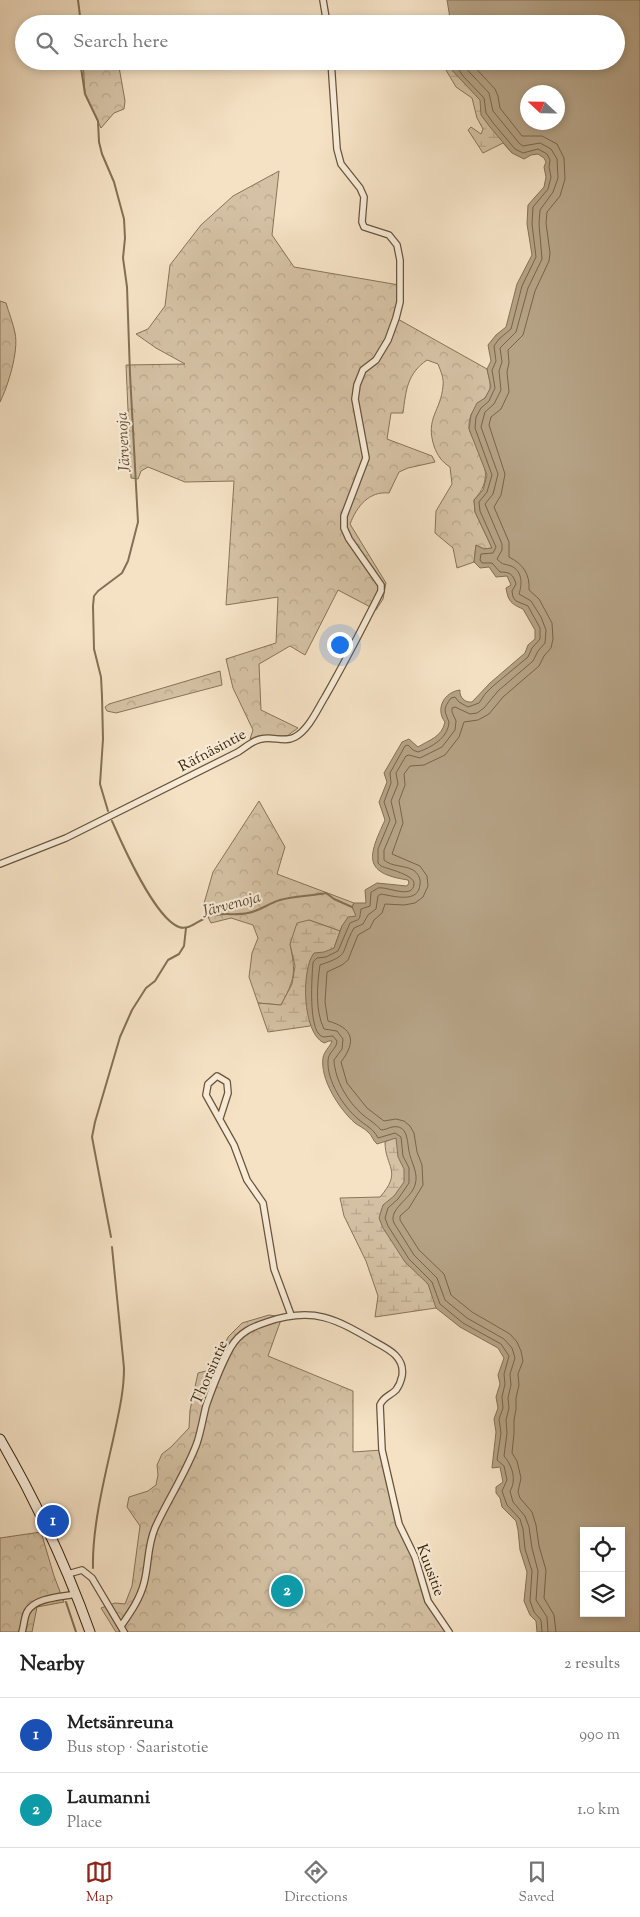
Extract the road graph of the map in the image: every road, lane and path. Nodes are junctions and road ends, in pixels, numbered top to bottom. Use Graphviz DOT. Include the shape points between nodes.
graph roads {
  1 [pos="323,0"];
  2 [pos="326,15"];
  3 [pos="332,70"];
  4 [pos="0,864"];
  5 [pos="220,1118"];
  6 [pos="290,1315"];
  7 [pos="0,1439"];
  8 [pos="384,1458"];
  9 [pos="68,1574"];
  10 [pos="76,1594"];
  11 [pos="123,1629"];
  12 [pos="22,1632"];
  13 [pos="90,1632"];
  14 [pos="449,1632"];
  1 -- 2 [label="street"];
  3 -- 4 [label="street, Räfnäsintie" via="341,164 364,197 364,227 389,236 397,245 400,260 400,302 396,318 388,340 376,360 364,370 357,385 355,399 366,458 344,516 344,528 349,539 381,585 381,591 320,705 295,737 260,739 66,838"];
  5 -- 5 [label="street" via="206,1095 208,1084 218,1076 227,1082 228,1093"];
  5 -- 6 [label="street" via="247,1180 263,1203 274,1269"];
  6 -- 8 [label="street, Thorsintie" via="317,1315 350,1327 388,1349 401,1363 398,1388 382,1398 380,1405"];
  6 -- 11 [label="street, Thorsintie" via="252,1326 232,1346 214,1384 190,1462 149,1542 144,1582"];
  7 -- 9 [label="main road" via="48,1527"];
  8 -- 14 [label="street, Kuusitie" via="399,1524 415,1557 428,1601"];
  9 -- 10 [label="main road"];
  9 -- 11 [label="street" via="77,1570 87,1574"];
  10 -- 12 [label="street" via="33,1605 27,1612"];
  10 -- 13 [label="main road"];
}
